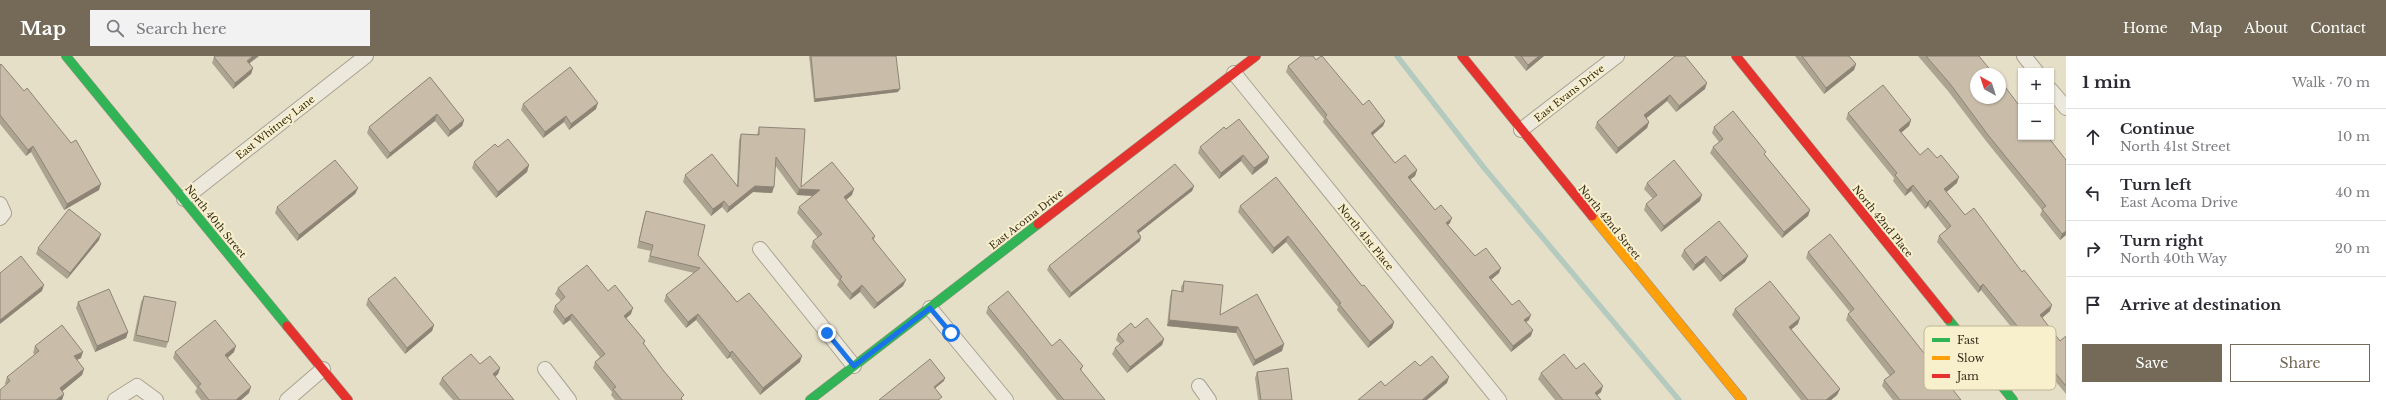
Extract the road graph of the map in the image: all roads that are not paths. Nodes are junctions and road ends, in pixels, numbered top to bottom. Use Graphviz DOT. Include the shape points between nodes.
graph roads {
  1 [pos="66,56"];
  2 [pos="366,56"];
  3 [pos="1256,56"];
  4 [pos="1462,56"];
  5 [pos="1617,56"];
  6 [pos="1736,56"];
  7 [pos="2024,56"];
  8 [pos="2034,68"];
  9 [pos="1234,73"];
  10 [pos="2054,94"];
  11 [pos="2066,108"];
  12 [pos="1521,130"];
  13 [pos="184,200"];
  14 [pos="760,250"];
  15 [pos="930,308"];
  16 [pos="1953,326"];
  17 [pos="854,366"];
  18 [pos="323,369"];
  19 [pos="545,369"];
  20 [pos="1199,386"];
  21 [pos="2005,390"];
  22 [pos="1493,398"];
  23 [pos="115,400"];
  24 [pos="156,400"];
  25 [pos="287,400"];
  26 [pos="348,400"];
  27 [pos="569,400"];
  28 [pos="810,400"];
  29 [pos="1006,400"];
  30 [pos="1209,400"];
  31 [pos="1742,400"];
  32 [pos="2013,400"];
  1 -- 13 [label="street, North 40th Street"];
  2 -- 13 [label="street, East Whitney Lane"];
  3 -- 9 [label="street, East Acoma Drive"];
  4 -- 12 [label="street, North 42nd Street"];
  5 -- 12 [label="street, East Evans Drive"];
  6 -- 16 [label="street, North 42nd Place"];
  7 -- 8 [label="street"];
  9 -- 15 [label="street, East Acoma Drive"];
  9 -- 22 [label="street, North 41st Place"];
  10 -- 11 [label="street"];
  12 -- 31 [label="street, North 42nd Street"];
  13 -- 18 [label="street, North 40th Street"];
  14 -- 17 [label="street"];
  15 -- 17 [label="street, East Acoma Drive"];
  15 -- 29 [label="street"];
  17 -- 28 [label="street, East Acoma Drive"];
  18 -- 25 [label="street"];
  18 -- 26 [label="street, North 40th Street"];
  19 -- 27 [label="street"];
  20 -- 30 [label="street"];
  21 -- 32 [label="street, North 42nd Place"];
  23 -- 24 [label="street" via="137,386"];
}
